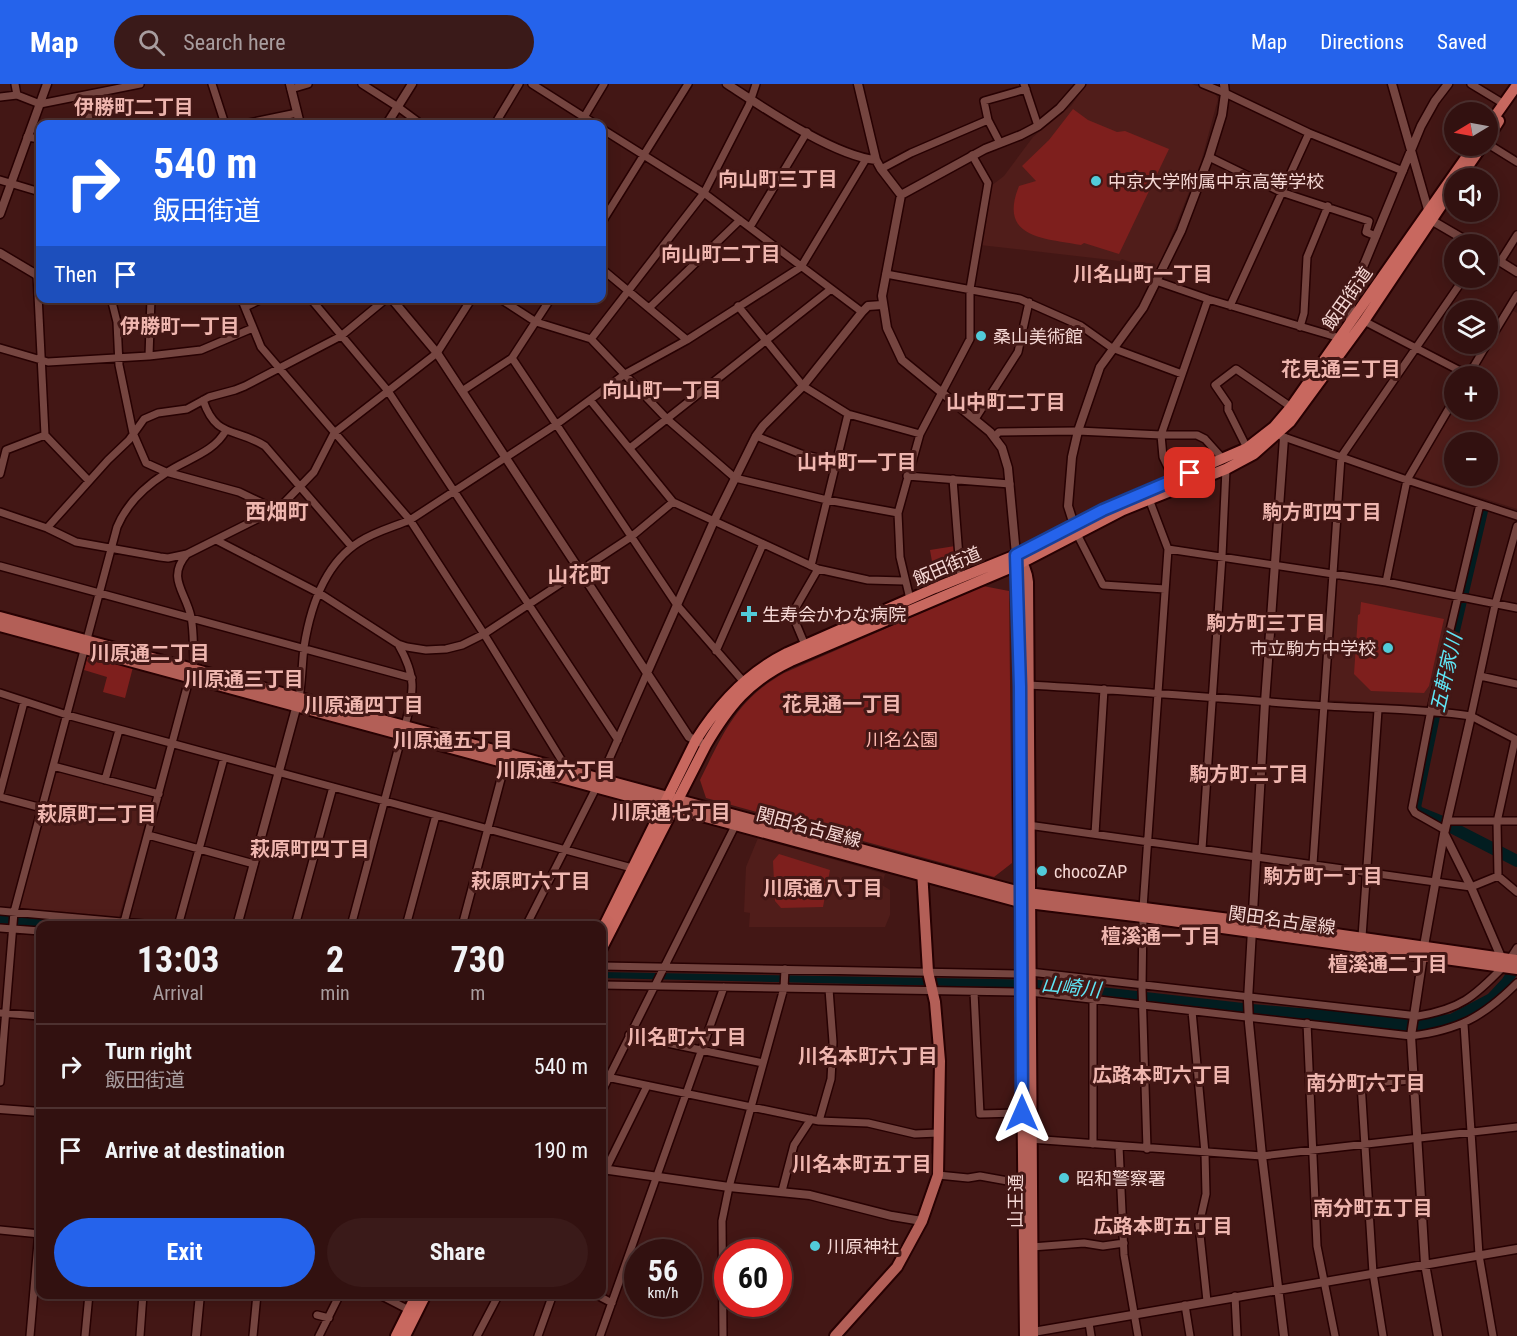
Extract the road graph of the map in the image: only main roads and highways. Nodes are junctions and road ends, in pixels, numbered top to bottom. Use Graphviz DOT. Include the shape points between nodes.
graph roads {
  1 [pos="1517,85"];
  2 [pos="1517,97"];
  3 [pos="1498,112"];
  4 [pos="1498,124"];
  5 [pos="1468,156"];
  6 [pos="1444,198"];
  7 [pos="1430,215"];
  8 [pos="1278,433"];
  9 [pos="1224,464"];
  10 [pos="1076,530"];
  11 [pos="1019,561"];
  12 [pos="0,617"];
  13 [pos="0,626"];
  14 [pos="86,644"];
  15 [pos="506,758"];
  16 [pos="598,784"];
  17 [pos="665,802"];
  18 [pos="677,805"];
  19 [pos="922,871"];
  20 [pos="1025,898"];
  21 [pos="606,922"];
  22 [pos="1252,927"];
  23 [pos="606,940"];
  24 [pos="1423,951"];
  25 [pos="1507,962"];
  26 [pos="1517,969"];
  27 [pos="1026,991"];
  28 [pos="1027,1139"];
  29 [pos="414,1299"];
  30 [pos="424,1299"];
  31 [pos="1030,1335"];
  32 [pos="396,1336"];
  33 [pos="405,1336"];
  34 [pos="835,1336"];
  1 -- 3 [label="highway"];
  2 -- 4 [label="highway"];
  5 -- 7 [label="highway, 飯田街道"];
  6 -- 7 [label="highway, 飯田街道"];
  7 -- 8 [label="highway, 飯田街道" via="1291,407"];
  7 -- 8 [label="highway, 飯田街道" via="1364,321"];
  8 -- 9 [label="highway, 飯田街道"];
  8 -- 9 [label="highway, 飯田街道" via="1254,454"];
  9 -- 10 [label="highway, 飯田街道"];
  9 -- 10 [label="highway, 飯田街道" via="1110,506"];
  10 -- 11 [label="highway, 飯田街道"];
  11 -- 17 [label="highway, 飯田街道" via="962,577 768,663 743,681 712,715"];
  11 -- 18 [label="highway, 飯田街道" via="776,668 756,682 722,718"];
  11 -- 20 [label="main road, 山王通"];
  11 -- 20 [label="main road, 山王通" via="1027,572 1028,582"];
  12 -- 14 [label="main road, 関田名古屋線"];
  13 -- 14 [label="main road, 関田名古屋線"];
  14 -- 15 [label="main road, 関田名古屋線"];
  15 -- 16 [label="main road, 関田名古屋線"];
  15 -- 16 [label="main road, 関田名古屋線" via="567,769"];
  16 -- 17 [label="main road, 関田名古屋線"];
  17 -- 18 [label="main road, 関田名古屋線"];
  17 -- 21 [label="highway, 飯田街道"];
  18 -- 19 [label="main road, 関田名古屋線"];
  18 -- 19 [label="main road, 関田名古屋線"];
  18 -- 23 [label="highway, 飯田街道"];
  19 -- 20 [label="main road, 関田名古屋線"];
  19 -- 34 [label="main road" via="928,973 940,1061 938,1175 922,1221 897,1267"];
  20 -- 22 [label="main road, 関田名古屋線"];
  20 -- 27 [label="main road, 山王通"];
  22 -- 24 [label="main road, 関田名古屋線"];
  22 -- 24 [label="main road, 関田名古屋線" via="1362,937"];
  24 -- 25 [label="main road, 関田名古屋線"];
  25 -- 26 [label="main road, 関田名古屋線"];
  27 -- 28 [label="main road, 山王通"];
  27 -- 28 [label="main road, 山王通" via="1022,1113"];
  28 -- 31 [label="main road, 山王通" via="1032,1247"];
  28 -- 31 [label="main road, 山王通" via="1024,1184"];
  29 -- 32 [label="highway"];
  30 -- 33 [label="highway"];
}
